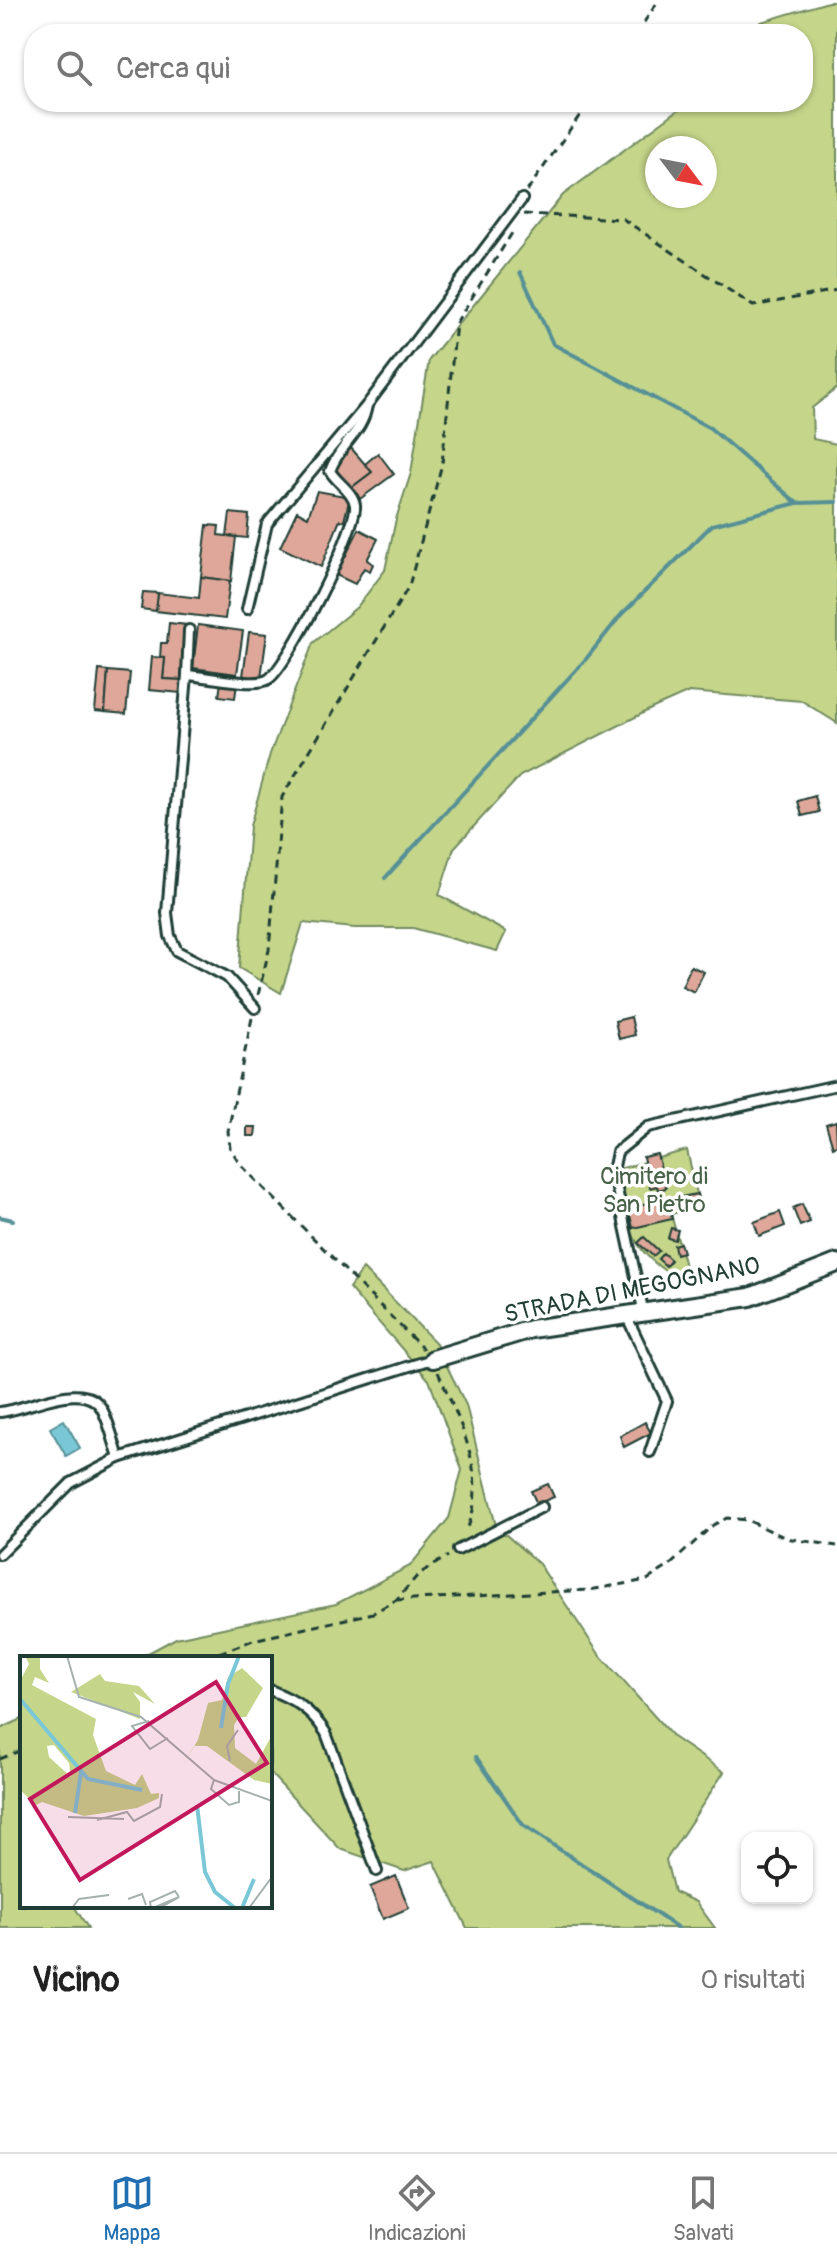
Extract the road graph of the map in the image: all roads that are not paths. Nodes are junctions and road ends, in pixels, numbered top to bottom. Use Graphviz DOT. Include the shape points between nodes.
graph roads {
  1 [pos="522,199"];
  2 [pos="367,405"];
  3 [pos="247,609"];
  4 [pos="189,630"];
  5 [pos="187,675"];
  6 [pos="255,1008"];
  7 [pos="837,1085"];
  8 [pos="837,1263"];
  9 [pos="644,1315"];
  10 [pos="627,1317"];
  11 [pos="433,1359"];
  12 [pos="0,1412"];
  13 [pos="650,1452"];
  14 [pos="119,1458"];
  15 [pos="542,1507"];
  16 [pos="458,1550"];
  17 [pos="0,1554"];
  18 [pos="272,1691"];
  19 [pos="377,1871"];
  1 -- 2 [label="lane"];
  2 -- 3 [label="lane" via="267,524"];
  2 -- 5 [label="lane" via="358,433 336,455 330,471 352,496 355,522 285,659 271,679 259,683"];
  4 -- 5 [label="lane"];
  5 -- 6 [label="lane" via="167,913 170,936 177,951 227,977"];
  7 -- 9 [label="lane" via="648,1127 617,1152 613,1171"];
  8 -- 9 [label="street, STRADA DI MEGOGNANO" via="750,1297"];
  9 -- 10 [label="street, STRADA DI MEGOGNANO"];
  10 -- 11 [label="street, STRADA DI MEGOGNANO" via="531,1329"];
  10 -- 13 [label="lane" via="667,1401"];
  11 -- 14 [label="lane"];
  12 -- 14 [label="lane" via="72,1394 89,1396 102,1408"];
  14 -- 17 [label="lane" via="71,1483"];
  15 -- 16 [label="lane"];
  18 -- 19 [label="lane" via="314,1714 326,1733"];
}
